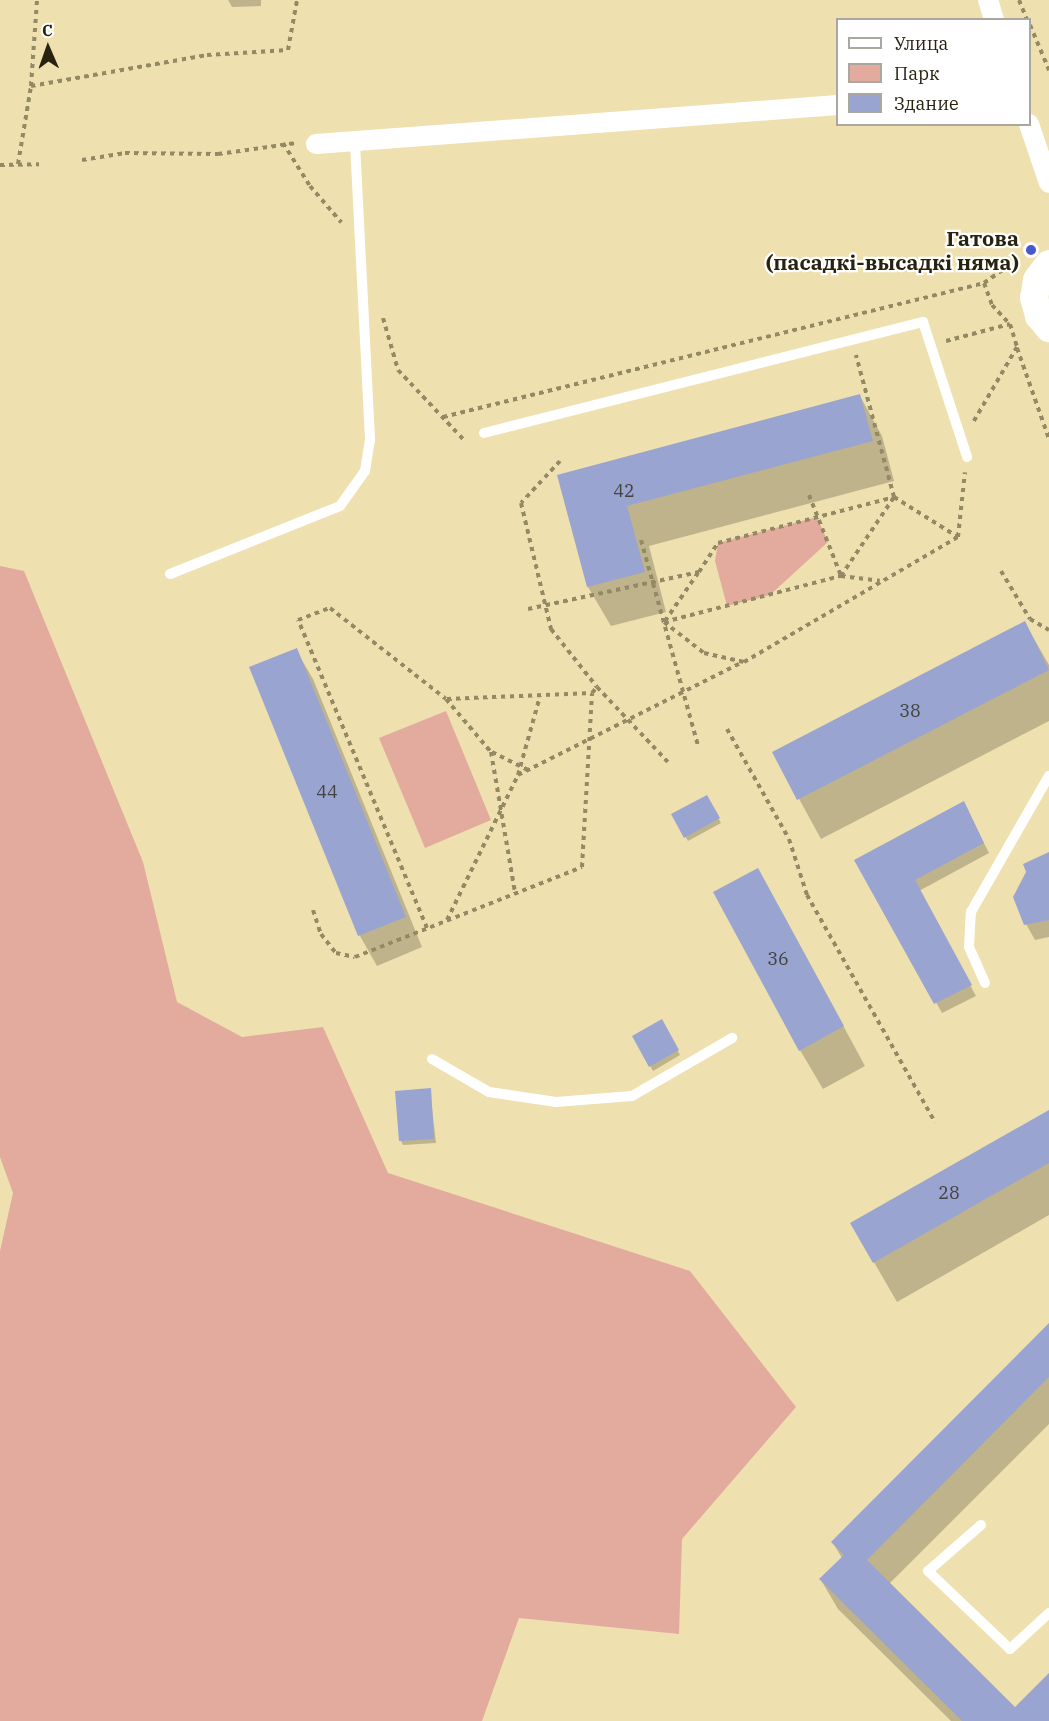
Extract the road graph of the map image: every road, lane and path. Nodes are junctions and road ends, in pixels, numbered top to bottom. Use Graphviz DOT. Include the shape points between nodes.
graph roads {
  1 [pos="38,0"];
  2 [pos="297,0"];
  3 [pos="988,0"];
  4 [pos="1019,0"];
  5 [pos="993,18"];
  6 [pos="1026,18"];
  7 [pos="1031,30"];
  8 [pos="1049,70"];
  9 [pos="31,86"];
  10 [pos="836,105"];
  11 [pos="1030,126"];
  12 [pos="355,141"];
  13 [pos="316,144"];
  14 [pos="82,160"];
  15 [pos="18,164"];
  16 [pos="39,164"];
  17 [pos="0,165"];
  18 [pos="1049,183"];
  19 [pos="1049,264"];
  20 [pos="1010,324"];
  21 [pos="1049,328"];
  22 [pos="852,340"];
  23 [pos="931,345"];
  24 [pos="1017,347"];
  25 [pos="443,417"];
  26 [pos="484,433"];
  27 [pos="1049,439"];
  28 [pos="967,457"];
  29 [pos="560,461"];
  30 [pos="809,495"];
  31 [pos="894,497"];
  32 [pos="818,517"];
  33 [pos="958,537"];
  34 [pos="641,540"];
  35 [pos="1001,571"];
  36 [pos="699,572"];
  37 [pos="170,574"];
  38 [pos="841,576"];
  39 [pos="653,582"];
  40 [pos="880,582"];
  41 [pos="545,605"];
  42 [pos="528,609"];
  43 [pos="664,622"];
  44 [pos="1049,630"];
  45 [pos="744,662"];
  46 [pos="597,687"];
  47 [pos="592,693"];
  48 [pos="683,693"];
  49 [pos="540,696"];
  50 [pos="446,699"];
  51 [pos="627,721"];
  52 [pos="727,729"];
  53 [pos="591,738"];
  54 [pos="698,745"];
  55 [pos="491,752"];
  56 [pos="668,762"];
  57 [pos="520,766"];
  58 [pos="528,770"];
  59 [pos="518,775"];
  60 [pos="1049,776"];
  61 [pos="501,810"];
  62 [pos="515,893"];
  63 [pos="313,910"];
  64 [pos="447,921"];
  65 [pos="427,928"];
  66 [pos="985,983"];
  67 [pos="732,1038"];
  68 [pos="432,1059"];
  69 [pos="935,1122"];
  70 [pos="981,1525"];
  71 [pos="1049,1614"];
  1 -- 9 [label="path"];
  2 -- 9 [label="path" via="288,50 207,55"];
  3 -- 5 [label="street"];
  4 -- 6 [label="path"];
  7 -- 8 [label="path"];
  9 -- 15 [label="path"];
  10 -- 12 [label="street"];
  11 -- 18 [label="street"];
  12 -- 13 [label="street"];
  12 -- 37 [label="lane" via="370,439 365,471 340,506"];
  13 -- 14 [label="path" via="283,143 218,154 125,153"];
  15 -- 16 [label="path"];
  15 -- 17 [label="path"];
  19 -- 21 [label="street" via="1037,280 1034,298 1039,316"];
  20 -- 23 [label="path"];
  20 -- 24 [label="path"];
  20 -- 25 [label="path" via="992,305 984,284"];
  22 -- 23 [label="lane" via="923,322"];
  22 -- 26 [label="lane"];
  22 -- 31 [label="path"];
  23 -- 28 [label="lane"];
  24 -- 27 [label="path"];
  24 -- 28 [label="path" via="972,424"];
  28 -- 33 [label="path"];
  29 -- 41 [label="path" via="520,503"];
  30 -- 32 [label="path"];
  31 -- 32 [label="path"];
  31 -- 33 [label="path"];
  31 -- 38 [label="path"];
  32 -- 36 [label="path" via="718,543"];
  32 -- 38 [label="path"];
  33 -- 40 [label="path"];
  34 -- 39 [label="path"];
  35 -- 44 [label="path" via="1030,619"];
  36 -- 39 [label="path"];
  36 -- 43 [label="path"];
  38 -- 40 [label="path"];
  38 -- 43 [label="path"];
  39 -- 41 [label="path"];
  39 -- 43 [label="path"];
  40 -- 45 [label="path"];
  41 -- 42 [label="path"];
  41 -- 46 [label="path" via="551,629"];
  43 -- 45 [label="path" via="704,652"];
  43 -- 48 [label="path"];
  45 -- 48 [label="path"];
  46 -- 47 [label="path"];
  46 -- 51 [label="path"];
  47 -- 49 [label="path"];
  47 -- 53 [label="path"];
  48 -- 51 [label="path"];
  48 -- 54 [label="path"];
  49 -- 50 [label="path"];
  49 -- 57 [label="path"];
  50 -- 55 [label="path"];
  50 -- 65 [label="path" via="330,608 298,620"];
  51 -- 53 [label="path"];
  51 -- 56 [label="path"];
  52 -- 69 [label="path" via="789,839 807,894"];
  53 -- 58 [label="path"];
  53 -- 62 [label="path" via="582,867"];
  55 -- 57 [label="path"];
  55 -- 61 [label="path"];
  57 -- 58 [label="path"];
  57 -- 59 [label="path"];
  58 -- 59 [label="path"];
  59 -- 61 [label="path"];
  60 -- 66 [label="lane" via="970,912 969,947"];
  61 -- 62 [label="path"];
  61 -- 64 [label="path"];
  62 -- 64 [label="path"];
  63 -- 65 [label="path" via="321,934 336,953 356,957"];
  64 -- 65 [label="path"];
  67 -- 68 [label="lane" via="632,1096 556,1102 489,1092"];
  70 -- 71 [label="lane" via="928,1571 1010,1649"];
}
